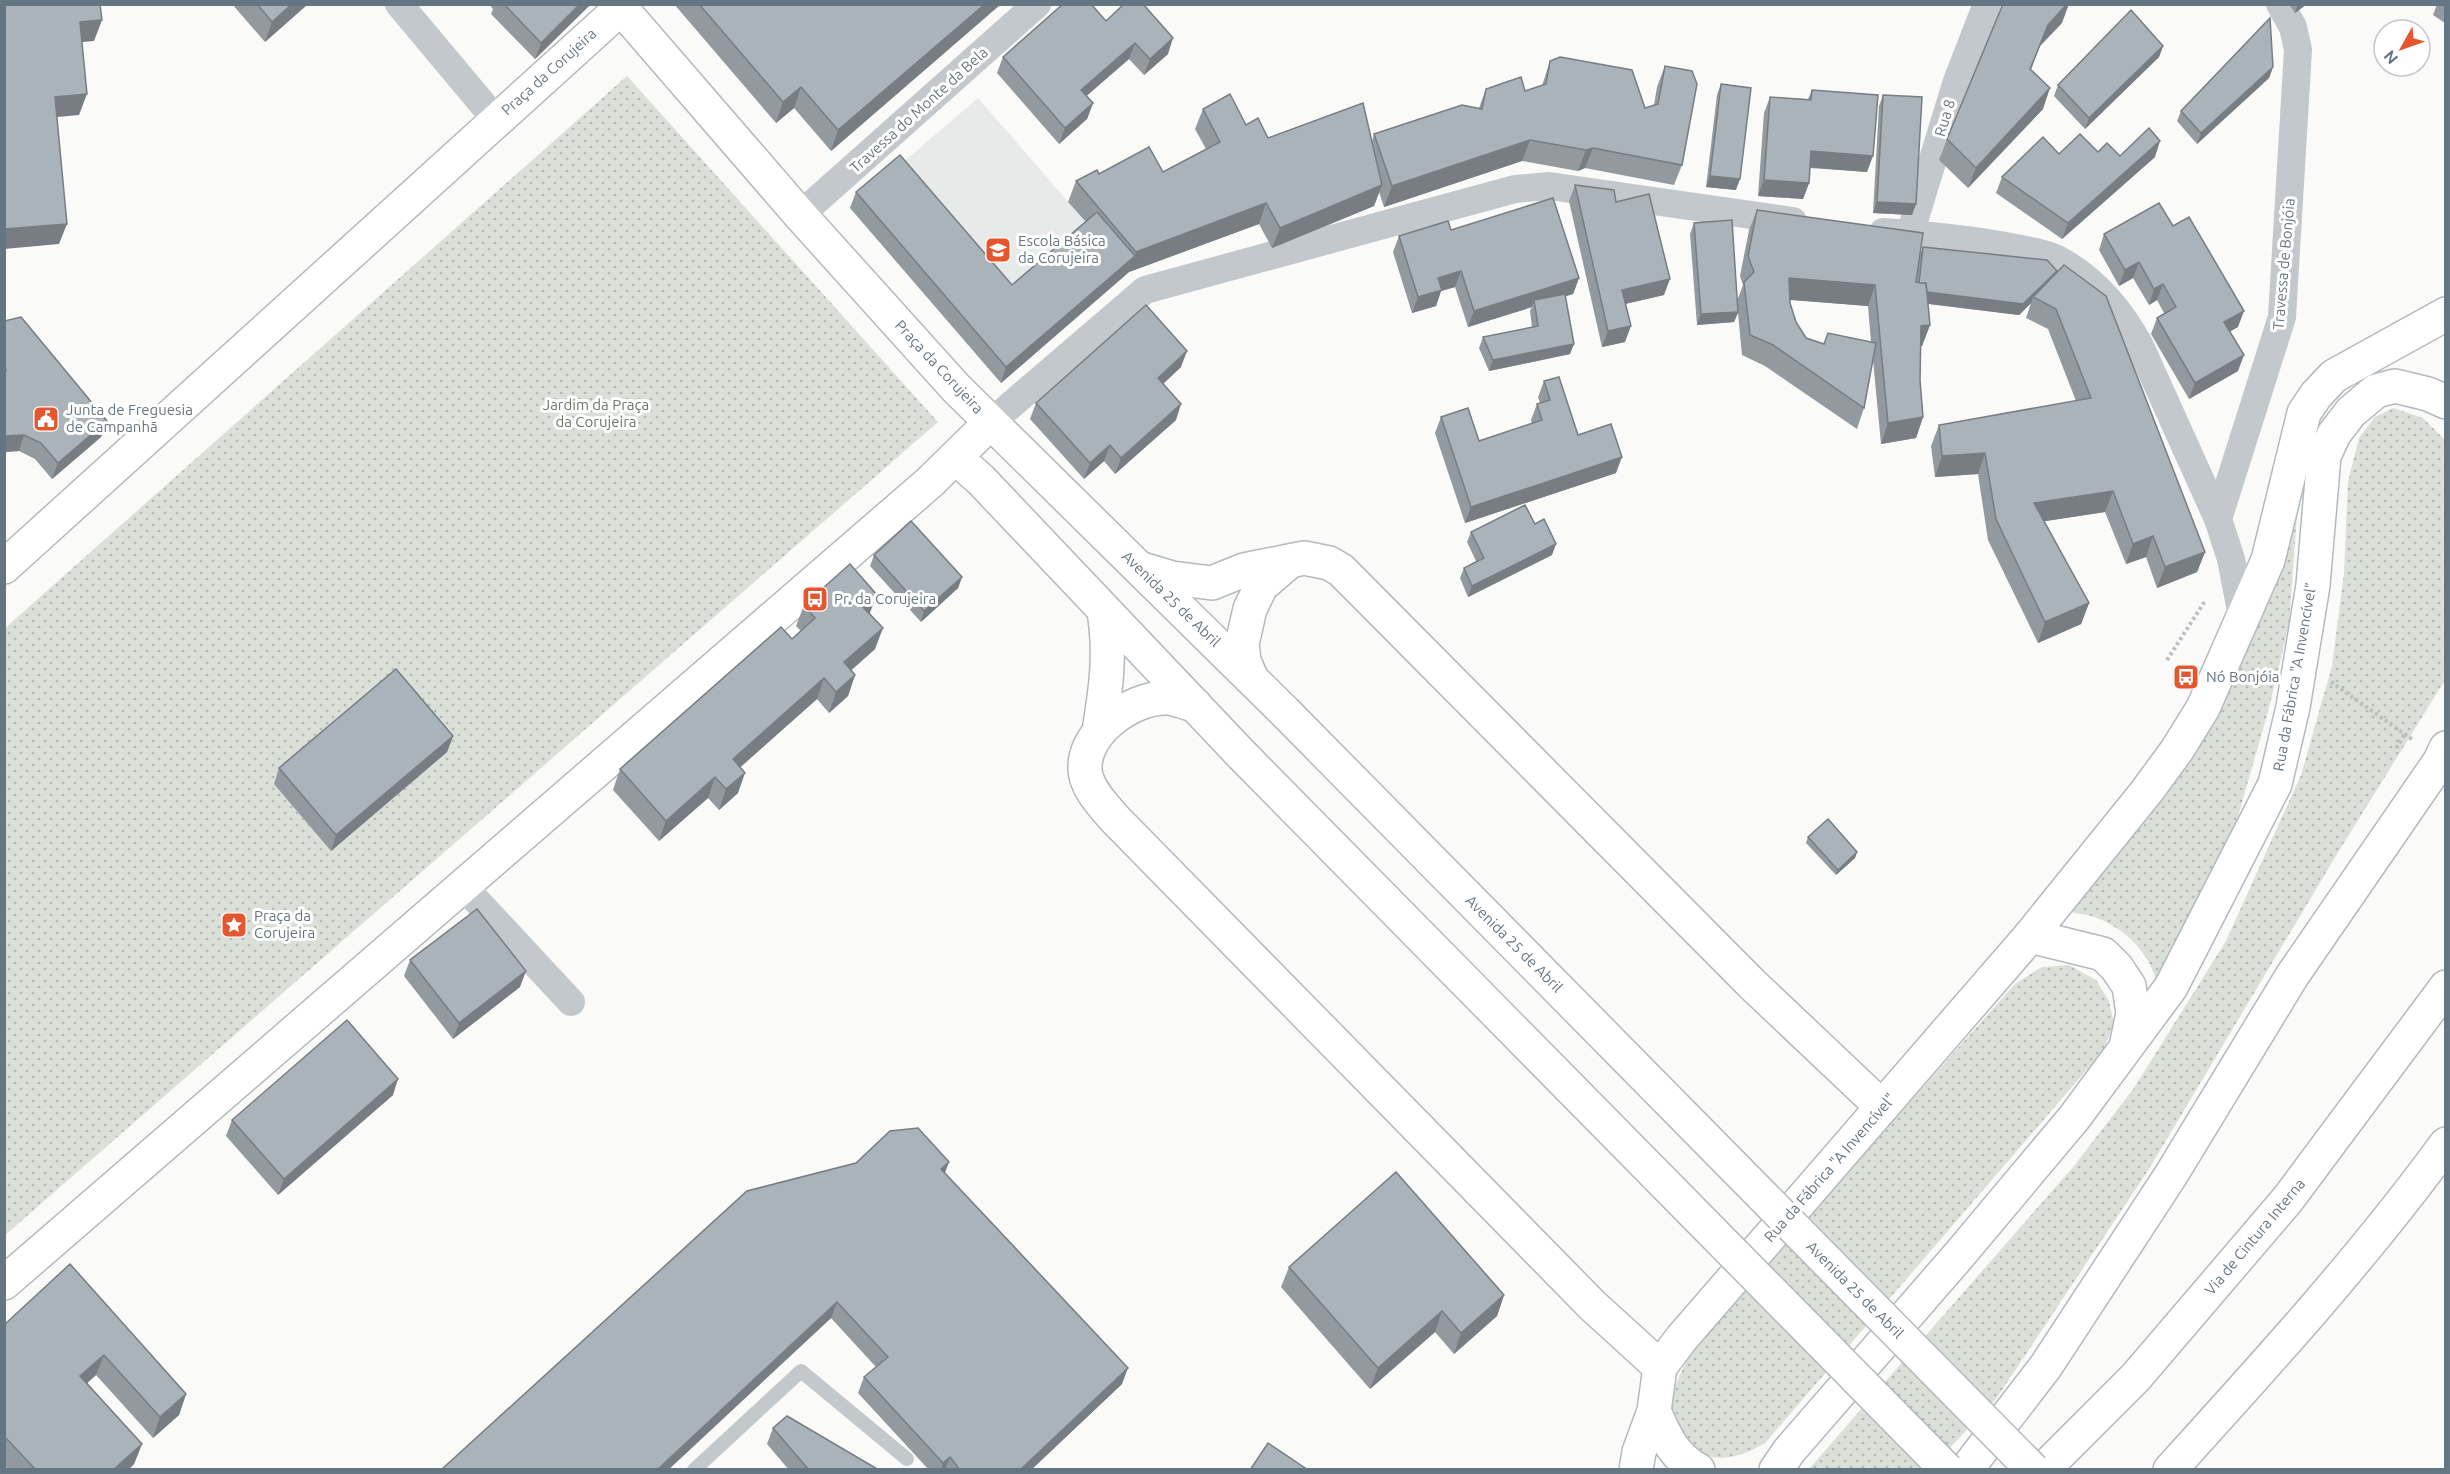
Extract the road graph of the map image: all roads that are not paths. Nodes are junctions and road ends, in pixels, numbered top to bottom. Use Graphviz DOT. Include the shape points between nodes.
graph roads {
  1 [pos="399,4"];
  2 [pos="1037,4"];
  3 [pos="1987,4"];
  4 [pos="2280,4"];
  5 [pos="623,6"];
  6 [pos="496,120"];
  7 [pos="800,215"];
  8 [pos="1822,225"];
  9 [pos="1858,230"];
  10 [pos="1910,234"];
  11 [pos="2445,314"];
  12 [pos="2445,402"];
  13 [pos="990,423"];
  14 [pos="956,458"];
  15 [pos="2218,519"];
  16 [pos="1290,561"];
  17 [pos="4,567"];
  18 [pos="1140,568"];
  19 [pos="1104,611"];
  20 [pos="2243,621"];
  21 [pos="1251,677"];
  22 [pos="1195,705"];
  23 [pos="1100,731"];
  24 [pos="2444,757"];
  25 [pos="462,885"];
  26 [pos="2030,936"];
  27 [pos="2445,987"];
  28 [pos="571,1002"];
  29 [pos="2125,1052"];
  30 [pos="1882,1107"];
  31 [pos="2445,1143"];
  32 [pos="4,1283"];
  33 [pos="1660,1367"];
  34 [pos="1654,1411"];
  35 [pos="907,1459"];
  36 [pos="1783,1460"];
  37 [pos="694,1470"];
  38 [pos="1636,1470"];
  39 [pos="1698,1470"];
  40 [pos="1762,1470"];
  41 [pos="1947,1470"];
  42 [pos="1966,1470"];
  43 [pos="2033,1470"];
  44 [pos="2043,1470"];
  45 [pos="2170,1470"];
  1 -- 6 [label="street"];
  2 -- 7 [label="street, Travessa do Monte da Bela"];
  3 -- 10 [label="street, Rua 8" via="1957,81"];
  4 -- 15 [label="street, Travessa de Bonjóia" via="2293,27 2298,50 2282,317"];
  5 -- 6 [label="main road, Praça da Corujeira"];
  5 -- 7 [label="main road, Praça da Corujeira"];
  6 -- 17 [label="main road, Praça da Corujeira"];
  7 -- 13 [label="main road, Praça da Corujeira"];
  8 -- 13 [label="street" via="1550,186 1515,189 1145,290"];
  9 -- 10 [label="street"];
  10 -- 15 [label="street" via="2037,252 2057,259 2097,289 2129,326 2140,346"];
  11 -- 20 [label="main road, Rua da Fábrica \"A Invencível\"" via="2334,376 2316,394 2304,413 2268,560"];
  12 -- 29 [label="main road, Rua da Fábrica \"A Invencível\"" via="2395,387 2376,391 2351,412 2334,434 2324,456 2313,585 2293,707 2275,784 2170,987"];
  13 -- 14 [label="main road, Praça da Corujeira"];
  13 -- 18 [label="main road, Avenida 25 de Abril"];
  14 -- 19 [label="main road"];
  14 -- 25 [label="main road, Praça da Corujeira"];
  15 -- 20 [label="street"];
  16 -- 18 [label="main road" via="1244,570 1212,583 1172,578"];
  16 -- 21 [label="main road" via="1261,586 1250,609 1242,644"];
  16 -- 30 [label="main road" via="1304,558 1329,562 1341,570 1752,984"];
  18 -- 21 [label="main road, Avenida 25 de Abril"];
  19 -- 22 [label="main road"];
  19 -- 23 [label="main road" via="1109,643"];
  20 -- 26 [label="main road, Rua da Fábrica \"A Invencível\"" via="2203,708 2177,750"];
  21 -- 43 [label="main road, Avenida 25 de Abril, bridge"];
  22 -- 23 [label="main road" via="1167,698 1143,702"];
  22 -- 41 [label="main road, bridge"];
  23 -- 33 [label="main road" via="1086,753 1086,772 1097,797 1114,818 1592,1305"];
  24 -- 42 [label="main road" via="2292,976 2171,1175 2046,1366"];
  25 -- 28 [label="street"];
  25 -- 32 [label="main road, Praça da Corujeira"];
  26 -- 29 [label="main road, Rua da Fábrica \"A Invencível\"" via="2103,954 2117,968 2129,986 2133,1013"];
  26 -- 30 [label="main road, Rua da Fábrica \"A Invencível\""];
  27 -- 44 [label="main road, Via de Cintura Interna" via="2288,1199 2136,1377"];
  29 -- 36 [label="main road, Rua da Fábrica \"A Invencível\"" via="1960,1254"];
  30 -- 33 [label="main road, Rua da Fábrica \"A Invencível\""];
  31 -- 45 [label="main road" via="2408,1196 2293,1335"];
  33 -- 34 [label="main road, Rua da Fábrica \"A Invencível\""];
  34 -- 38 [label="main road, Rua da Fábrica \"A Invencível\""];
  34 -- 39 [label="main road" via="1668,1443 1679,1457"];
  35 -- 37 [label="lane" via="801,1371"];
  36 -- 40 [label="main road, Rua da Fábrica \"A Invencível\""];
}
